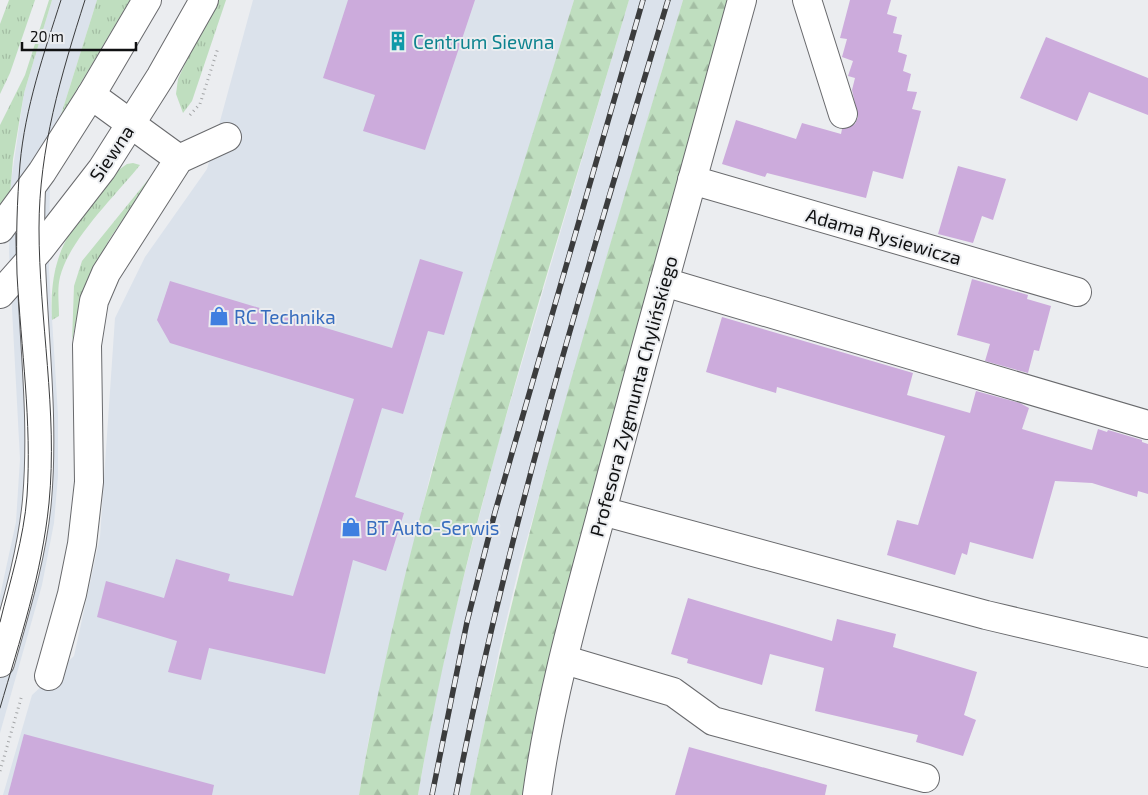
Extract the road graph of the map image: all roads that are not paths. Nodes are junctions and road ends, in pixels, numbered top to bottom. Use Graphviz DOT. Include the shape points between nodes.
graph roads {
  1 [pos="147,0"];
  2 [pos="204,0"];
  3 [pos="742,0"];
  4 [pos="807,0"];
  5 [pos="91,95"];
  6 [pos="843,114"];
  7 [pos="132,124"];
  8 [pos="227,137"];
  9 [pos="179,159"];
  10 [pos="692,180"];
  11 [pos="31,188"];
  12 [pos="0,228"];
  13 [pos="30,261"];
  14 [pos="664,282"];
  15 [pos="1076,292"];
  16 [pos="0,294"];
  17 [pos="1148,424"];
  18 [pos="602,511"];
  19 [pos="1148,653"];
  20 [pos="565,660"];
  21 [pos="0,663"];
  22 [pos="49,676"];
  23 [pos="925,778"];
  24 [pos="537,795"];
  1 -- 5 [label="street"];
  2 -- 7 [label="street, Siewna"];
  3 -- 10 [label="street, Profesora Zygmunta Chylińskiego"];
  4 -- 6 [label="street"];
  5 -- 7 [label="street"];
  5 -- 11 [label="street"];
  7 -- 9 [label="street"];
  7 -- 13 [label="street, Siewna" via="102,169"];
  8 -- 9 [label="street"];
  9 -- 22 [label="street" via="106,273 94,301 87,345 89,482 82,544"];
  10 -- 14 [label="street, Profesora Zygmunta Chylińskiego"];
  10 -- 15 [label="street, Adama Rysiewicza"];
  11 -- 12 [label="street"];
  11 -- 13 [label="street"];
  13 -- 16 [label="street, Siewna"];
  13 -- 21 [label="street" via="38,425 37,498 21,586"];
  14 -- 17 [label="street"];
  14 -- 18 [label="street, Profesora Zygmunta Chylińskiego"];
  18 -- 19 [label="street" via="986,615"];
  18 -- 20 [label="street, Profesora Zygmunta Chylińskiego"];
  20 -- 23 [label="street" via="673,692 713,721"];
  20 -- 24 [label="street, Profesora Zygmunta Chylińskiego" via="544,742"];
}
